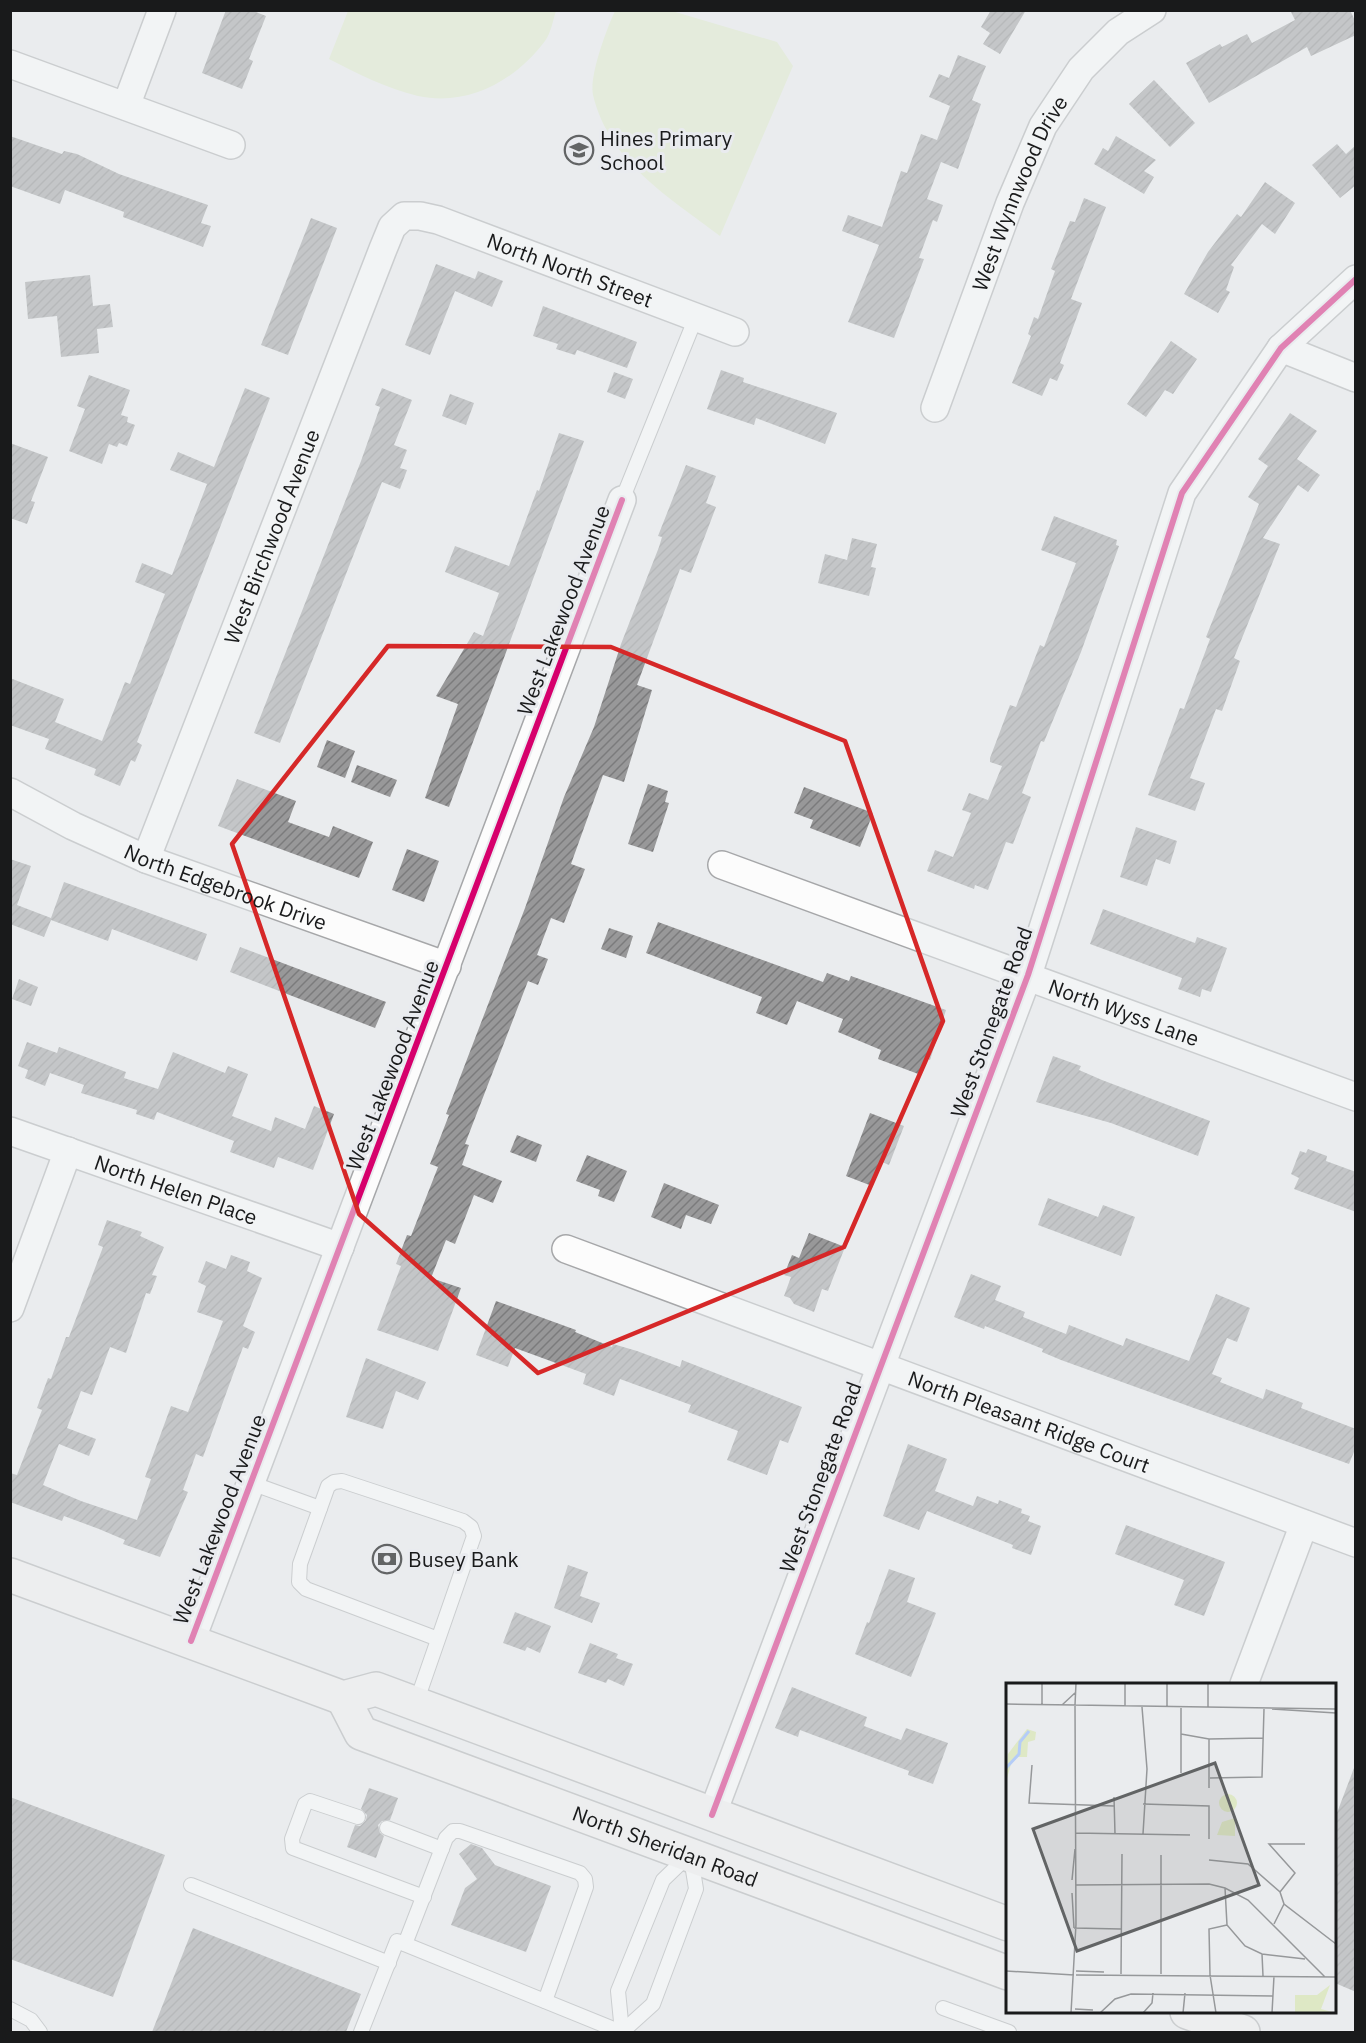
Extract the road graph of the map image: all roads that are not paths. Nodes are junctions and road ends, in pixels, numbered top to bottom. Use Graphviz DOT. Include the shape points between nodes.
graph roads {
  1 [pos="162,10"];
  2 [pos="1152,10"];
  3 [pos="10,64"];
  4 [pos="126,106"];
  5 [pos="231,145"];
  6 [pos="404,216"];
  7 [pos="1356,279"];
  8 [pos="696,317"];
  9 [pos="735,332"];
  10 [pos="1281,348"];
  11 [pos="1356,378"];
  12 [pos="935,408"];
  13 [pos="622,500"];
  14 [pos="10,792"];
  15 [pos="146,859"];
  16 [pos="722,865"];
  17 [pos="447,966"];
  18 [pos="1028,975"];
  19 [pos="1356,1097"];
  20 [pos="10,1131"];
  21 [pos="68,1151"];
  22 [pos="340,1247"];
  23 [pos="566,1249"];
  24 [pos="10,1308"];
  25 [pos="880,1366"];
  26 [pos="250,1483"];
  27 [pos="320,1508"];
  28 [pos="1304,1524"];
  29 [pos="1356,1543"];
  30 [pos="10,1575"];
  31 [pos="438,1639"];
  32 [pos="190,1641"];
  33 [pos="1244,1683"];
  34 [pos="344,1698"];
  35 [pos="416,1703"];
  36 [pos="619,1780"];
  37 [pos="712,1815"];
  38 [pos="358,1817"];
  39 [pos="387,1828"];
  40 [pos="442,1848"];
  41 [pos="810,1851"];
  42 [pos="690,1853"];
  43 [pos="191,1885"];
  44 [pos="424,1897"];
  45 [pos="1006,1923"];
  46 [pos="405,1944"];
  47 [pos="389,1963"];
  48 [pos="1006,1971"];
  49 [pos="545,2001"];
  50 [pos="943,2008"];
  51 [pos="10,2009"];
  52 [pos="1190,2013"];
  53 [pos="40,2032"];
  54 [pos="362,2032"];
  55 [pos="622,2032"];
  56 [pos="1009,2032"];
  57 [pos="1242,2032"];
  1 -- 4 [label="street"];
  2 -- 12 [label="street, West Wynnwood Drive" via="1118,32 1081,69 1043,126 1010,203"];
  3 -- 4 [label="street"];
  4 -- 5 [label="street"];
  6 -- 8 [label="street, North North Street" via="438,220"];
  6 -- 15 [label="street, West Birchwood Avenue" via="392,227 383,249"];
  7 -- 10 [label="street, West Stonegate Road"];
  8 -- 9 [label="street, North North Street"];
  8 -- 13 [label="lane"];
  10 -- 11 [label="street"];
  10 -- 18 [label="street, West Stonegate Road" via="1182,493"];
  13 -- 17 [label="street, West Lakewood Avenue"];
  14 -- 15 [label="street, North Edgebrook Drive"];
  15 -- 17 [label="street, North Edgebrook Drive"];
  16 -- 18 [label="street, North Wyss Lane"];
  17 -- 22 [label="street, West Lakewood Avenue"];
  18 -- 19 [label="street, North Wyss Lane"];
  18 -- 25 [label="street, West Stonegate Road"];
  20 -- 21 [label="street, North Helen Place"];
  21 -- 22 [label="street, North Helen Place"];
  21 -- 24 [label="street"];
  22 -- 26 [label="street, West Lakewood Avenue"];
  23 -- 25 [label="street, North Pleasant Ridge Court"];
  25 -- 28 [label="street, North Pleasant Ridge Court"];
  25 -- 37 [label="street, West Stonegate Road"];
  26 -- 27 [label="lane"];
  26 -- 32 [label="street, West Lakewood Avenue"];
  27 -- 31 [label="lane" via="298,1574 299,1582 306,1589"];
  27 -- 31 [label="lane" via="328,1486 342,1481 471,1527 472,1546"];
  28 -- 29 [label="street, North Pleasant Ridge Court"];
  28 -- 33 [label="street"];
  30 -- 32 [label="main road"];
  31 -- 35 [label="lane"];
  32 -- 34 [label="main road"];
  34 -- 35 [label="main road, North Sheridan Road" via="376,1689"];
  34 -- 42 [label="main road, North Sheridan Road" via="361,1733"];
  35 -- 36 [label="main road, North Sheridan Road"];
  36 -- 37 [label="main road, North Sheridan Road"];
  36 -- 42 [label="main road" via="664,1815 682,1835"];
  37 -- 41 [label="main road, North Sheridan Road"];
  38 -- 44 [label="lane" via="310,1801 305,1804 292,1839 293,1848"];
  39 -- 40 [label="lane"];
  40 -- 44 [label="lane"];
  40 -- 49 [label="lane" via="453,1831 460,1831 580,1873 585,1879 586,1887"];
  41 -- 42 [label="main road" via="765,1857 732,1846 710,1846"];
  41 -- 45 [label="main road, North Sheridan Road"];
  42 -- 48 [label="main road, North Sheridan Road"];
  42 -- 55 [label="lane" via="663,1880 618,1991"];
  42 -- 55 [label="lane" via="696,1889 653,2004"];
  43 -- 47 [label="lane"];
  44 -- 46 [label="lane"];
  46 -- 47 [label="lane" via="397,1941"];
  46 -- 49 [label="lane"];
  47 -- 54 [label="lane"];
  49 -- 55 [label="lane"];
  50 -- 56 [label="lane"];
  51 -- 53 [label="lane" via="31,2020"];
  52 -- 57 [label="main road"];
}
